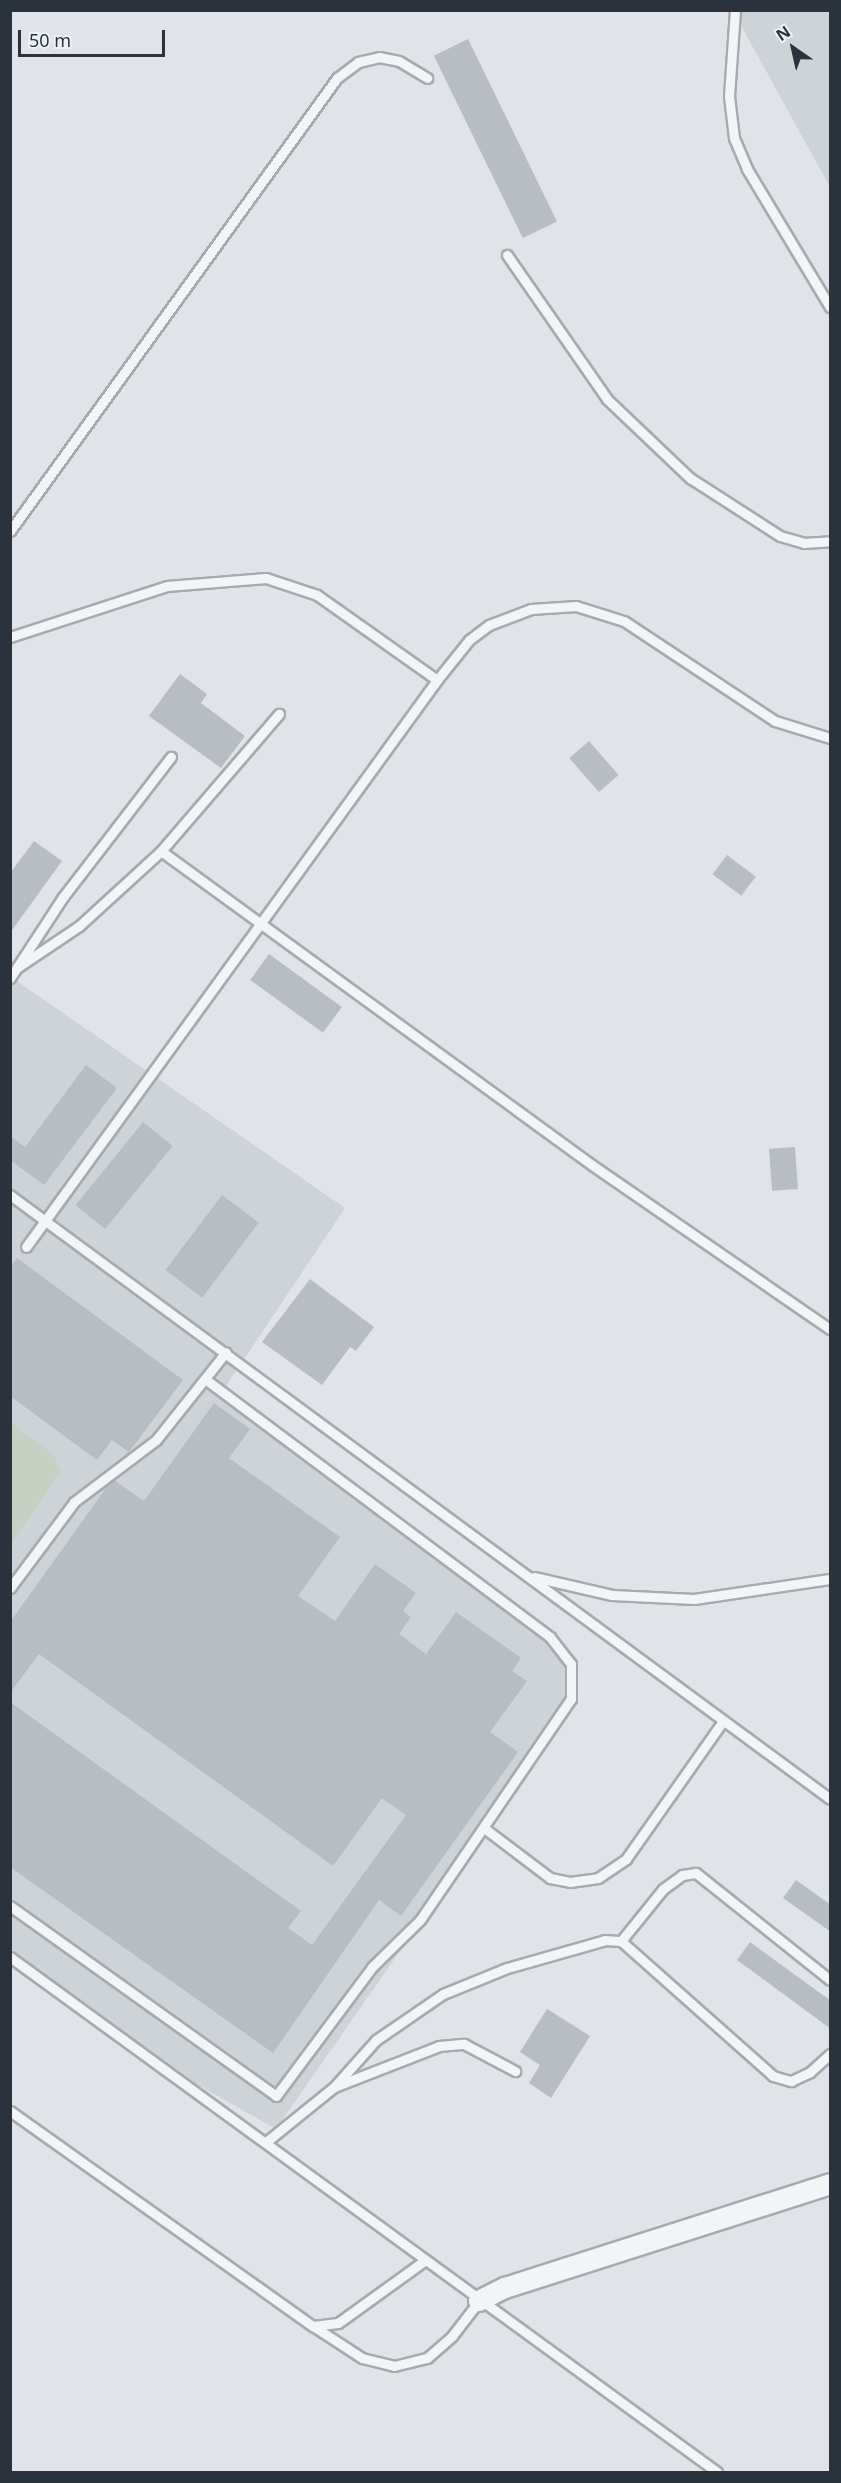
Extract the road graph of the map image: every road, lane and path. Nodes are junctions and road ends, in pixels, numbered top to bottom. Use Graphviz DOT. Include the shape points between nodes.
graph roads {
  1 [pos="735,10"];
  2 [pos="427,78"];
  3 [pos="507,255"];
  4 [pos="831,307"];
  5 [pos="10,531"];
  6 [pos="831,541"];
  7 [pos="10,637"];
  8 [pos="437,680"];
  9 [pos="279,714"];
  10 [pos="831,738"];
  11 [pos="171,757"];
  12 [pos="161,851"];
  13 [pos="263,922"];
  14 [pos="18,967"];
  15 [pos="10,978"];
  16 [pos="10,1195"];
  17 [pos="46,1220"];
  18 [pos="26,1247"];
  19 [pos="831,1329"];
  20 [pos="226,1352"];
  21 [pos="206,1380"];
  22 [pos="522,1573"];
  23 [pos="831,1579"];
  24 [pos="10,1588"];
  25 [pos="723,1721"];
  26 [pos="831,1799"];
  27 [pos="484,1828"];
  28 [pos="10,1906"];
  29 [pos="621,1941"];
  30 [pos="10,1958"];
  31 [pos="831,1980"];
  32 [pos="831,2055"];
  33 [pos="515,2071"];
  34 [pos="334,2087"];
  35 [pos="10,2111"];
  36 [pos="266,2142"];
  37 [pos="831,2184"];
  38 [pos="424,2261"];
  39 [pos="480,2301"];
  40 [pos="313,2326"];
  41 [pos="717,2472"];
  1 -- 4 [label="lane" via="729,96 734,138 747,169"];
  2 -- 5 [label="lane" via="399,61 379,57 357,62 337,78"];
  3 -- 6 [label="lane" via="608,399 690,478 780,536 804,543"];
  7 -- 8 [label="lane" via="158,588 228,578 266,578 317,595"];
  8 -- 10 [label="lane" via="469,640 489,625 531,609 576,606 624,621 775,721"];
  8 -- 13 [label="lane"];
  9 -- 12 [label="lane"];
  11 -- 14 [label="lane" via="73,883"];
  12 -- 13 [label="lane"];
  12 -- 14 [label="lane" via="80,926"];
  13 -- 17 [label="lane"];
  13 -- 19 [label="lane" via="592,1165"];
  14 -- 15 [label="lane"];
  16 -- 17 [label="lane"];
  17 -- 18 [label="lane"];
  17 -- 20 [label="lane"];
  20 -- 21 [label="lane"];
  20 -- 22 [label="lane"];
  21 -- 24 [label="lane" via="156,1440 74,1502"];
  21 -- 27 [label="lane" via="550,1637 566,1655 574,1683 567,1709"];
  22 -- 23 [label="lane" via="596,1593 668,1598 712,1597"];
  22 -- 25 [label="lane"];
  25 -- 26 [label="lane"];
  25 -- 27 [label="lane" via="632,1852 598,1878 570,1882 550,1878"];
  27 -- 28 [label="lane" via="420,1920 367,1974 276,2097"];
  29 -- 31 [label="lane" via="663,1888 682,1875 696,1873"];
  29 -- 32 [label="lane" via="773,2076 791,2081"];
  29 -- 34 [label="lane" via="580,1945 443,1994 376,2040"];
  30 -- 36 [label="lane"];
  33 -- 34 [label="lane" via="464,2044 450,2044"];
  34 -- 36 [label="lane"];
  35 -- 40 [label="lane"];
  36 -- 38 [label="lane"];
  37 -- 39 [label="street" via="505,2288"];
  38 -- 39 [label="lane"];
  38 -- 40 [label="lane" via="338,2323"];
  39 -- 40 [label="lane" via="452,2336 427,2358 394,2366 362,2358"];
  39 -- 41 [label="lane"];
}
